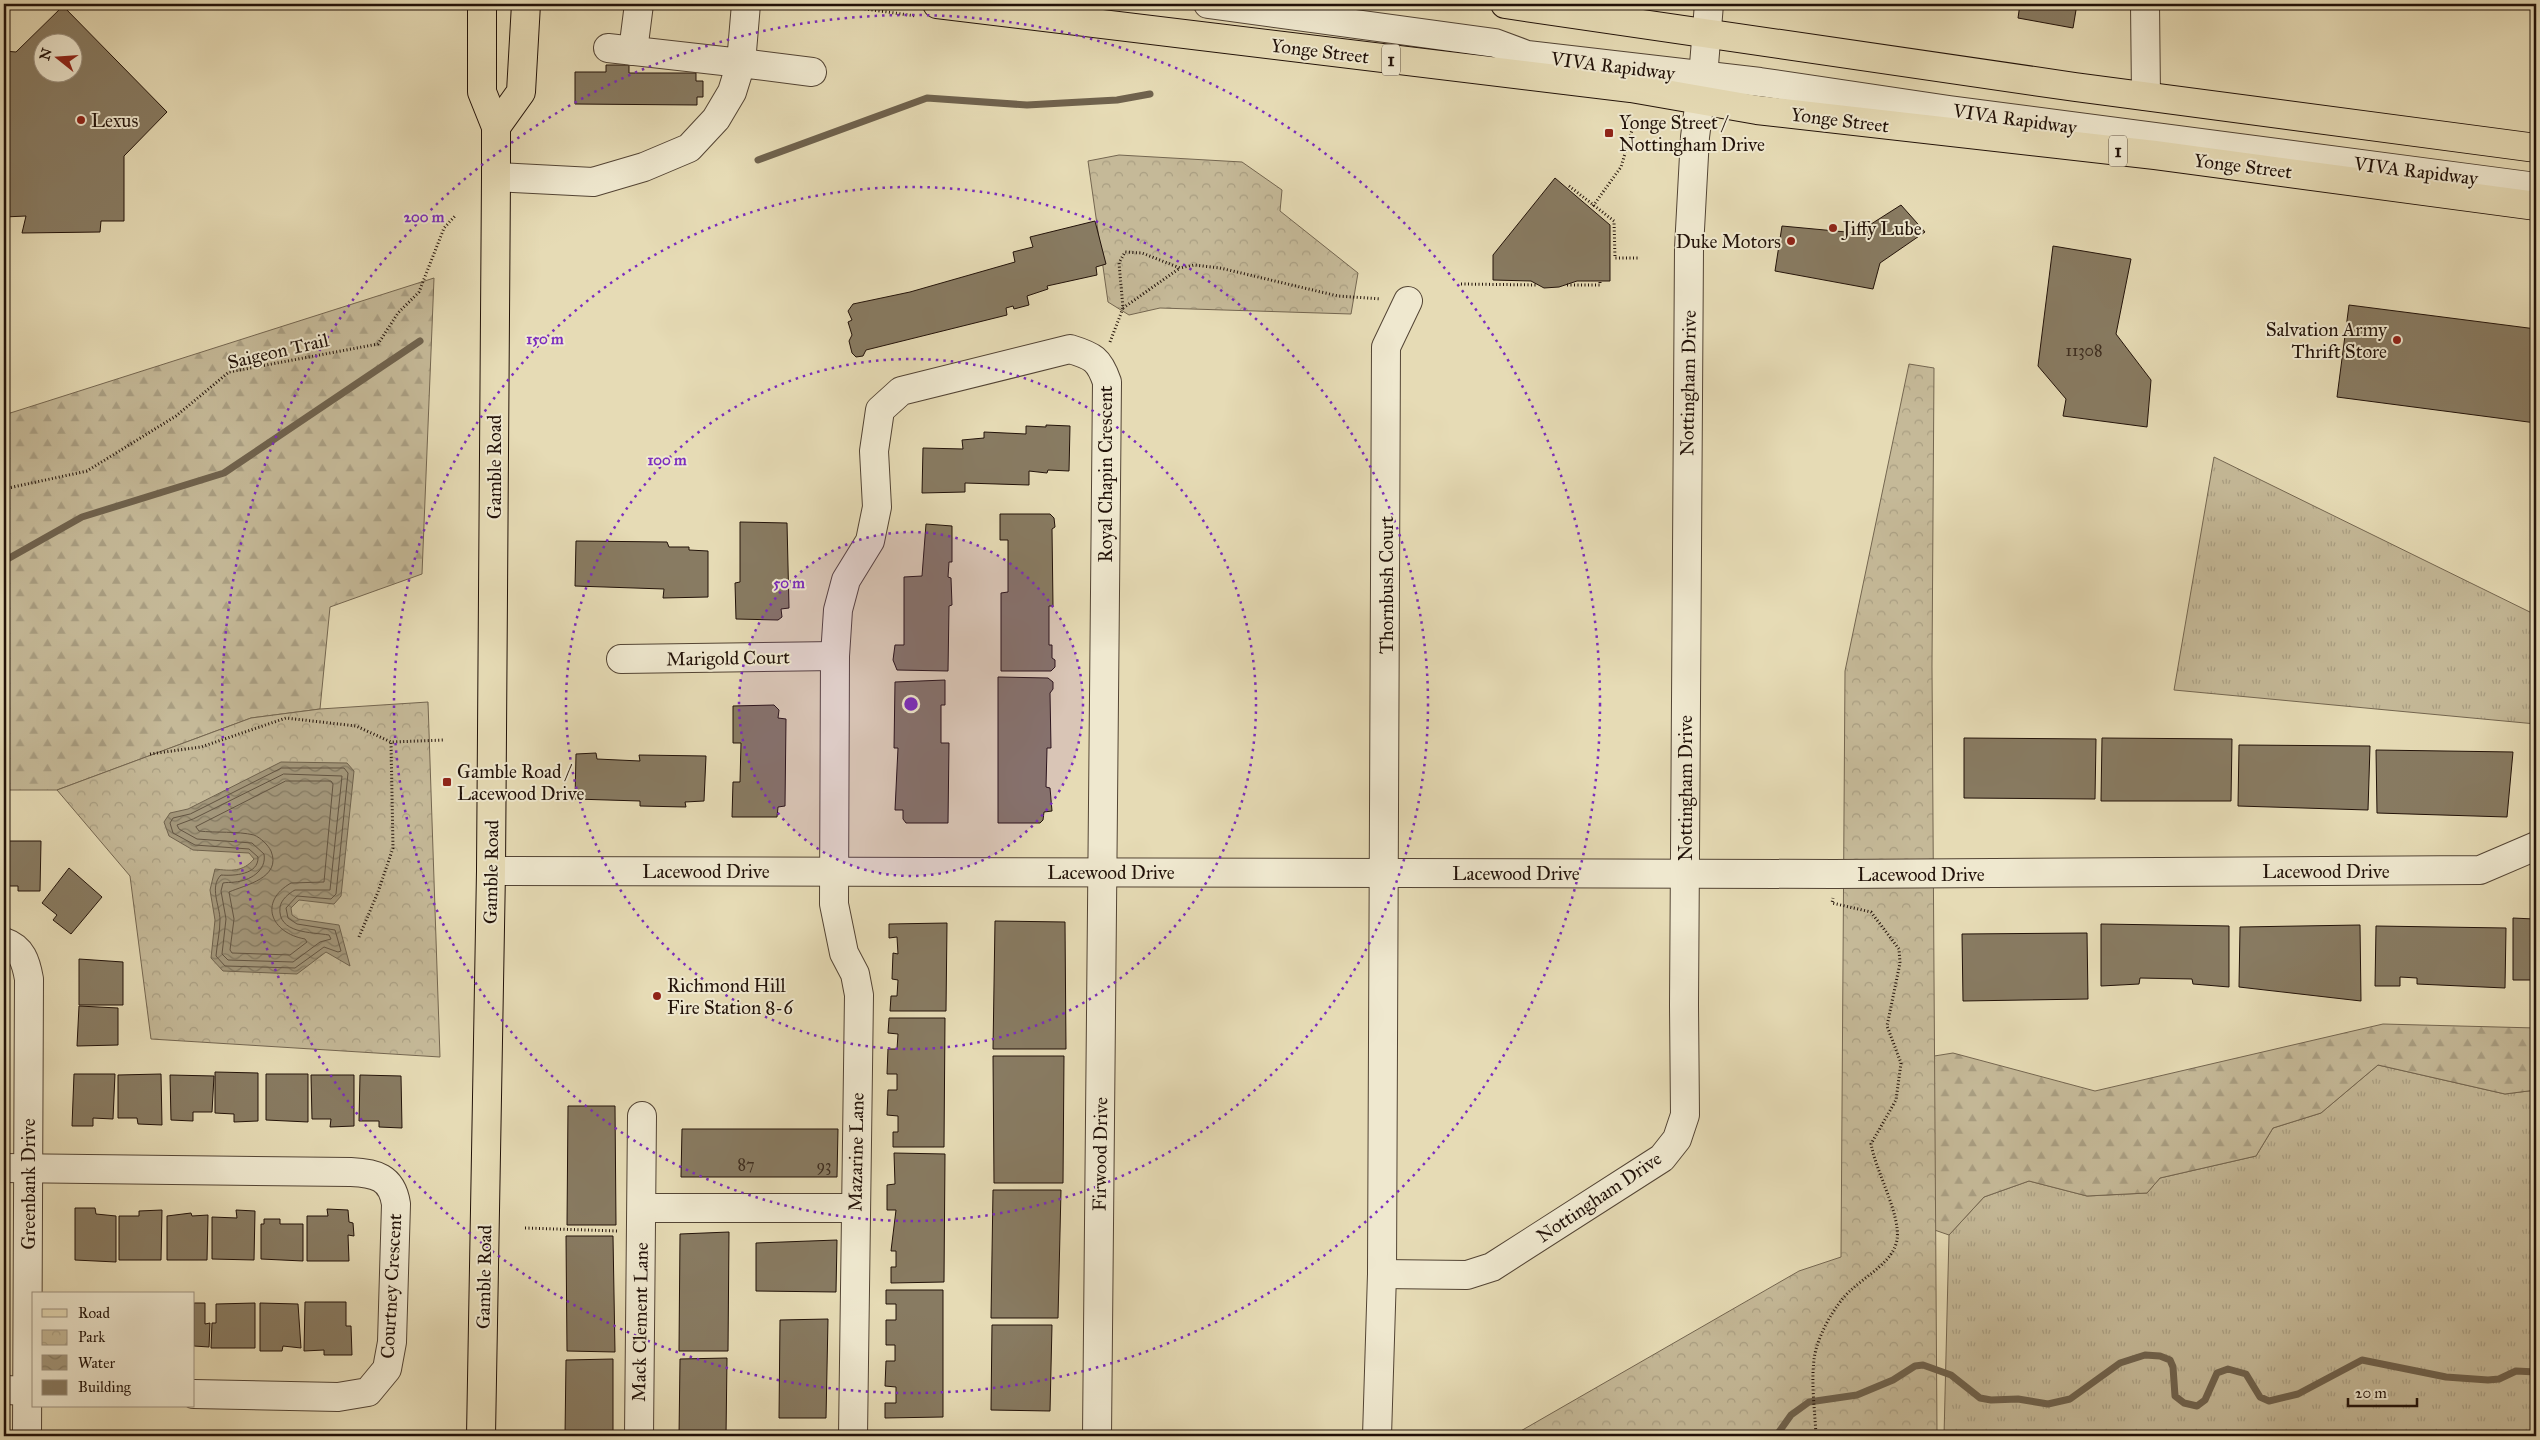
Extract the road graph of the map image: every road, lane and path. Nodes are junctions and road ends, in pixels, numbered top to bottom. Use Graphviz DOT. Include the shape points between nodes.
graph roads {
  1 [pos="482,4"];
  2 [pos="526,4"];
  3 [pos="639,4"];
  4 [pos="746,4"];
  5 [pos="936,4"];
  6 [pos="1208,4"];
  7 [pos="1505,4"];
  8 [pos="1709,4"];
  9 [pos="2145,4"];
  10 [pos="741,63"];
  11 [pos="1704,67"];
  12 [pos="812,72"];
  13 [pos="2146,96"];
  14 [pos="496,127"];
  15 [pos="1632,130"];
  16 [pos="2536,148"];
  17 [pos="2536,172"];
  18 [pos="496,177"];
  19 [pos="1569,186"];
  20 [pos="2536,187"];
  21 [pos="1593,206"];
  22 [pos="2536,206"];
  23 [pos="455,216"];
  24 [pos="1610,258"];
  25 [pos="1615,258"];
  26 [pos="1640,258"];
  27 [pos="1180,268"];
  28 [pos="1600,281"];
  29 [pos="1461,284"];
  30 [pos="1538,285"];
  31 [pos="1567,285"];
  32 [pos="1408,301"];
  33 [pos="1123,308"];
  34 [pos="1101,366"];
  35 [pos="4,489"];
  36 [pos="835,656"];
  37 [pos="621,659"];
  38 [pos="445,740"];
  39 [pos="391,742"];
  40 [pos="150,754"];
  41 [pos="2536,846"];
  42 [pos="491,871"];
  43 [pos="1103,871"];
  44 [pos="835,872"];
  45 [pos="1383,873"];
  46 [pos="1685,873"];
  47 [pos="1834,874"];
  48 [pos="358,937"];
  49 [pos="4,942"];
  50 [pos="642,1116"];
  51 [pos="16,1168"];
  52 [pos="642,1208"];
  53 [pos="855,1208"];
  54 [pos="525,1228"];
  55 [pos="619,1230"];
  56 [pos="1382,1274"];
  57 [pos="21,1391"];
  58 [pos="195,1394"];
  59 [pos="27,1436"];
  60 [pos="482,1436"];
  61 [pos="639,1436"];
  62 [pos="853,1436"];
  63 [pos="1097,1436"];
  64 [pos="1377,1436"];
  65 [pos="1816,1436"];
  1 -- 14 [label="main road, Gamble Road" via="482,92"];
  2 -- 14 [label="main road" via="521,92"];
  3 -- 10 [label="street" via="620,49"];
  4 -- 10 [label="street"];
  5 -- 11 [label="main road, Yonge Street / 1" via="1630,88"];
  6 -- 11 [label="street, VIVA Rapidway" via="1495,43 1527,55"];
  7 -- 11 [label="main road, Yonge Street / 1"];
  8 -- 11 [label="street, Nottingham Drive"];
  9 -- 13 [label="street"];
  10 -- 12 [label="street"];
  10 -- 18 [label="street" via="732,92 716,119 689,148 644,168 593,182"];
  11 -- 13 [label="main road, Yonge Street / 1"];
  11 -- 17 [label="street, VIVA Rapidway"];
  11 -- 20 [label="street, VIVA Rapidway"];
  11 -- 22 [label="main road, Yonge Street / 1" via="1757,110 2155,155"];
  11 -- 46 [label="street, Nottingham Drive" via="1689,257"];
  13 -- 16 [label="main road, Yonge Street / 1"];
  14 -- 18 [label="main road, Gamble Road"];
  15 -- 21 [label="path" via="1621,168"];
  18 -- 42 [label="main road, Gamble Road"];
  19 -- 21 [label="path"];
  21 -- 25 [label="path" via="1614,221"];
  23 -- 35 [label="path, Saigeon Trail" via="444,228 419,292 398,313 378,344 229,372 176,416 87,471"];
  24 -- 25 [label="path"];
  25 -- 26 [label="path"];
  27 -- 32 [label="path" via="1194,265 1220,268 1338,296"];
  27 -- 33 [label="path"];
  27 -- 33 [label="path" via="1142,253 1125,252 1120,263"];
  28 -- 31 [label="path" via="1600,285"];
  29 -- 30 [label="path"];
  32 -- 45 [label="street, Thornbush Court" via="1386,347"];
  33 -- 34 [label="path"];
  34 -- 36 [label="street, Royal Chapin Crescent" via="1090,355 1070,349 901,391 880,410 874,452 878,507 870,541 846,580 838,610"];
  34 -- 43 [label="street, Royal Chapin Crescent" via="1107,382"];
  36 -- 37 [label="street, Marigold Court"];
  36 -- 44 [label="street, Royal Chapin Crescent"];
  38 -- 39 [label="path"];
  39 -- 40 [label="path" via="356,726 286,718 201,747"];
  39 -- 48 [label="path" via="393,848"];
  41 -- 47 [label="street, Lacewood Drive" via="2480,870"];
  42 -- 44 [label="street, Lacewood Drive"];
  42 -- 60 [label="main road, Gamble Road"];
  43 -- 44 [label="street, Lacewood Drive"];
  43 -- 45 [label="street, Lacewood Drive"];
  43 -- 63 [label="street, Firwood Drive"];
  44 -- 53 [label="street, Mazarine Lane" via="834,904 838,929 844,953 855,974 858,995"];
  45 -- 46 [label="street, Lacewood Drive"];
  45 -- 56 [label="street"];
  46 -- 47 [label="street, Lacewood Drive"];
  46 -- 56 [label="street, Nottingham Drive" via="1685,1115 1677,1138 1662,1158 1492,1267 1467,1274"];
  47 -- 65 [label="path" via="1832,902 1871,912 1899,949 1900,963 1887,1026 1901,1063 1896,1100 1872,1144 1877,1171 1897,1222 1897,1241 1884,1262 1849,1291 1825,1326 1814,1358"];
  49 -- 51 [label="street, Greenbank Drive" via="20,952 27,964 29,979"];
  50 -- 52 [label="street, Mack Clement Lane"];
  51 -- 57 [label="street, Greenbank Drive"];
  51 -- 58 [label="street, Courtney Crescent" via="351,1172 372,1173 385,1180 395,1195 396,1214 392,1342 387,1369 379,1381 368,1392 338,1396"];
  52 -- 53 [label="street"];
  52 -- 61 [label="street, Mack Clement Lane"];
  53 -- 62 [label="street, Mazarine Lane"];
  54 -- 55 [label="path"];
  56 -- 64 [label="street"];
  57 -- 59 [label="street, Greenbank Drive"];
}
